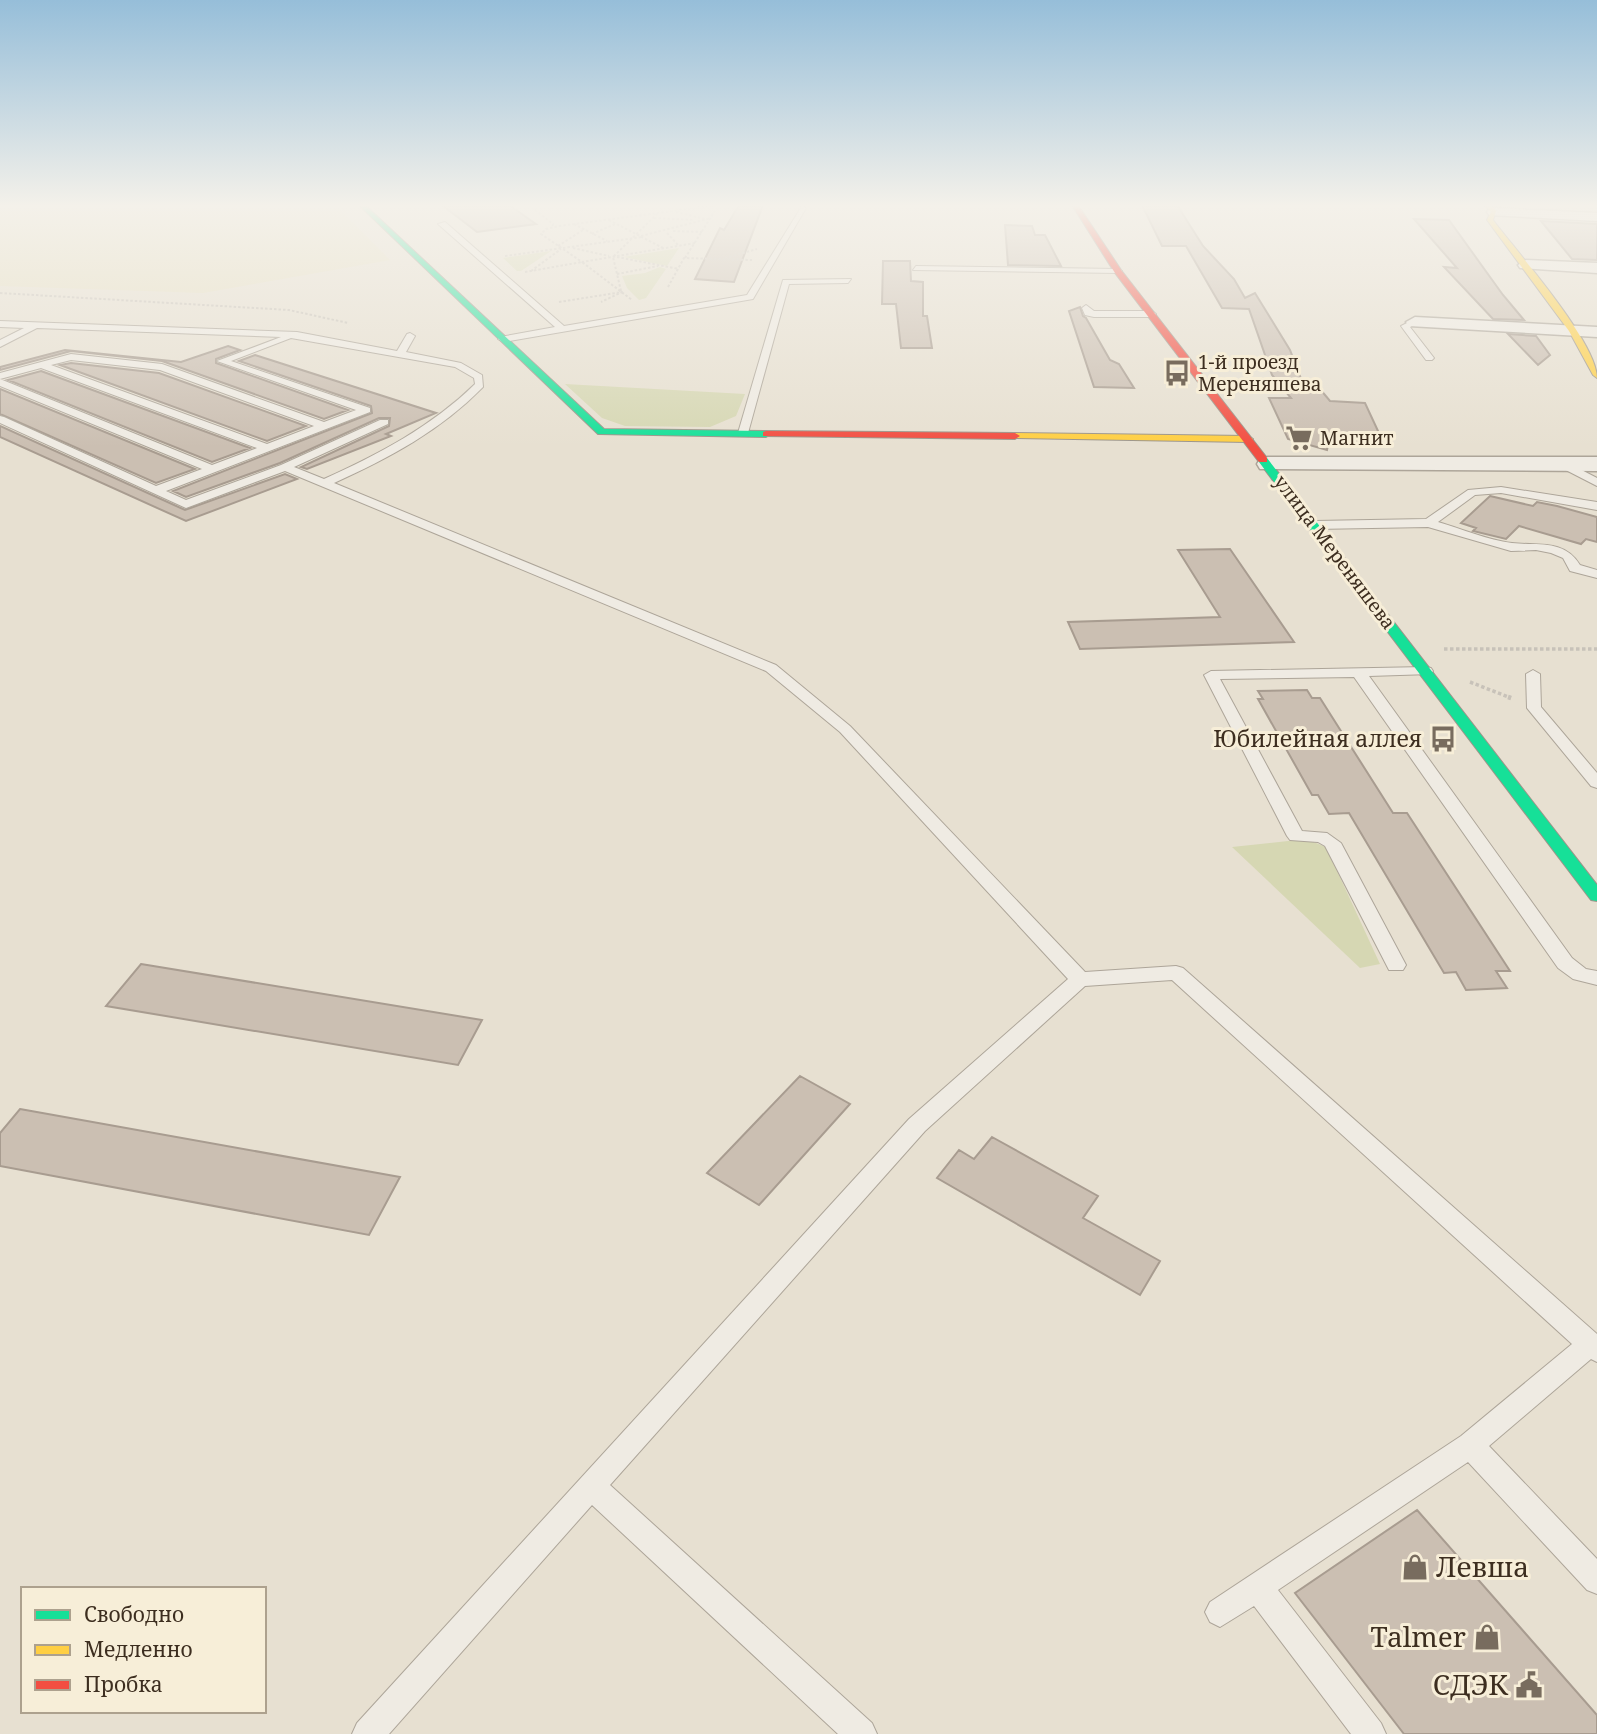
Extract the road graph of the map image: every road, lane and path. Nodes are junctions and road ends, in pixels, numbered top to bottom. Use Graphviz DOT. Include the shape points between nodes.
graph roads {
  1 [pos="447,286"];
  2 [pos="513,286"];
  3 [pos="614,286"];
  4 [pos="620,286"];
  5 [pos="758,286"];
  6 [pos="785,286"];
  7 [pos="1130,286"];
  8 [pos="1541,286"];
  9 [pos="622,292"];
  10 [pos="0,293"];
  11 [pos="552,303"];
  12 [pos="598,304"];
  13 [pos="638,305"];
  14 [pos="1086,308"];
  15 [pos="1152,314"];
  16 [pos="1415,322"];
  17 [pos="0,324"];
  18 [pos="37,324"];
  19 [pos="356,325"];
  20 [pos="562,329"];
  21 [pos="1573,331"];
  22 [pos="1597,332"];
  23 [pos="297,335"];
  24 [pos="410,336"];
  25 [pos="503,339"];
  26 [pos="0,344"];
  27 [pos="400,354"];
  28 [pos="1429,358"];
  29 [pos="41,365"];
  30 [pos="1597,375"];
  31 [pos="0,376"];
  32 [pos="0,382"];
  33 [pos="0,419"];
  34 [pos="384,422"];
  35 [pos="324,426"];
  36 [pos="743,433"];
  37 [pos="1248,439"];
  38 [pos="267,448"];
  39 [pos="1268,464"];
  40 [pos="1597,464"];
  41 [pos="1564,465"];
  42 [pos="285,467"];
  43 [pos="212,469"];
  44 [pos="324,483"];
  45 [pos="1597,483"];
  46 [pos="157,490"];
  47 [pos="1597,506"];
  48 [pos="1429,523"];
  49 [pos="1315,525"];
  50 [pos="1597,574"];
  51 [pos="1439,649"];
  52 [pos="1597,649"];
  53 [pos="1426,671"];
  54 [pos="1359,673"];
  55 [pos="1533,674"];
  56 [pos="1464,679"];
  57 [pos="1534,708"];
  58 [pos="1597,783"];
  59 [pos="1597,896"];
  60 [pos="1396,965"];
  61 [pos="1597,978"];
  62 [pos="1080,979"];
  63 [pos="1594,1347"];
  64 [pos="1471,1445"];
  65 [pos="592,1487"];
  66 [pos="1597,1580"];
  67 [pos="1258,1587"];
  68 [pos="1220,1612"];
  69 [pos="368,1734"];
  70 [pos="861,1734"];
  71 [pos="1370,1734"];
  1 -- 25 [label="street"];
  2 -- 20 [label="lane"];
  3 -- 9 [label="path"];
  4 -- 9 [label="path"];
  5 -- 20 [label="lane" via="748,298"];
  6 -- 36 [label="lane"];
  7 -- 15 [label="street, улица Мереняшева"];
  8 -- 21 [label="street"];
  9 -- 11 [label="path"];
  9 -- 12 [label="path"];
  9 -- 13 [label="path"];
  10 -- 19 [label="path" via="289,310"];
  14 -- 15 [label="lane" via="1094,314"];
  15 -- 37 [label="street, улица Мереняшева"];
  16 -- 21 [label="street"];
  16 -- 28 [label="lane" via="1405,326"];
  17 -- 18 [label="lane"];
  18 -- 23 [label="lane"];
  18 -- 26 [label="lane"];
  20 -- 25 [label="lane"];
  21 -- 22 [label="street"];
  21 -- 30 [label="street"];
  23 -- 27 [label="lane"];
  23 -- 35 [label="lane" via="222,361 366,410"];
  24 -- 27 [label="lane"];
  25 -- 36 [label="street" via="601,432"];
  27 -- 44 [label="lane" via="458,365 478,377 480,385 451,413 411,440"];
  29 -- 31 [label="lane"];
  29 -- 35 [label="lane" via="71,356 162,367"];
  29 -- 38 [label="lane"];
  32 -- 43 [label="lane"];
  33 -- 46 [label="lane"];
  34 -- 42 [label="lane"];
  35 -- 38 [label="lane"];
  36 -- 37 [label="street"];
  37 -- 39 [label="street, улица Мереняшева"];
  38 -- 43 [label="lane"];
  39 -- 41 [label="street"];
  39 -- 49 [label="street, улица Мереняшева"];
  40 -- 41 [label="street"];
  41 -- 45 [label="lane"];
  42 -- 44 [label="lane"];
  42 -- 46 [label="lane" via="186,504"];
  43 -- 46 [label="lane"];
  44 -- 62 [label="lane" via="771,668 845,729"];
  47 -- 48 [label="lane" via="1501,490 1472,492"];
  48 -- 49 [label="lane"];
  48 -- 50 [label="lane" via="1511,547 1555,550 1568,556 1575,568"];
  49 -- 53 [label="street, улица Мереняшева"];
  51 -- 52 [label="path"];
  53 -- 54 [label="lane"];
  53 -- 59 [label="street, улица Мереняшева"];
  54 -- 60 [label="lane" via="1211,675 1296,836 1321,837 1332,843"];
  54 -- 61 [label="lane" via="1565,963 1580,974"];
  55 -- 57 [label="lane"];
  56 -- 57 [label="path"];
  57 -- 58 [label="lane"];
  62 -- 63 [label="lane" via="1176,972"];
  62 -- 65 [label="lane" via="917,1125"];
  63 -- 64 [label="lane"];
  64 -- 66 [label="lane"];
  64 -- 67 [label="lane"];
  65 -- 69 [label="lane"];
  65 -- 70 [label="lane"];
  67 -- 68 [label="lane"];
  67 -- 71 [label="lane"];
}
